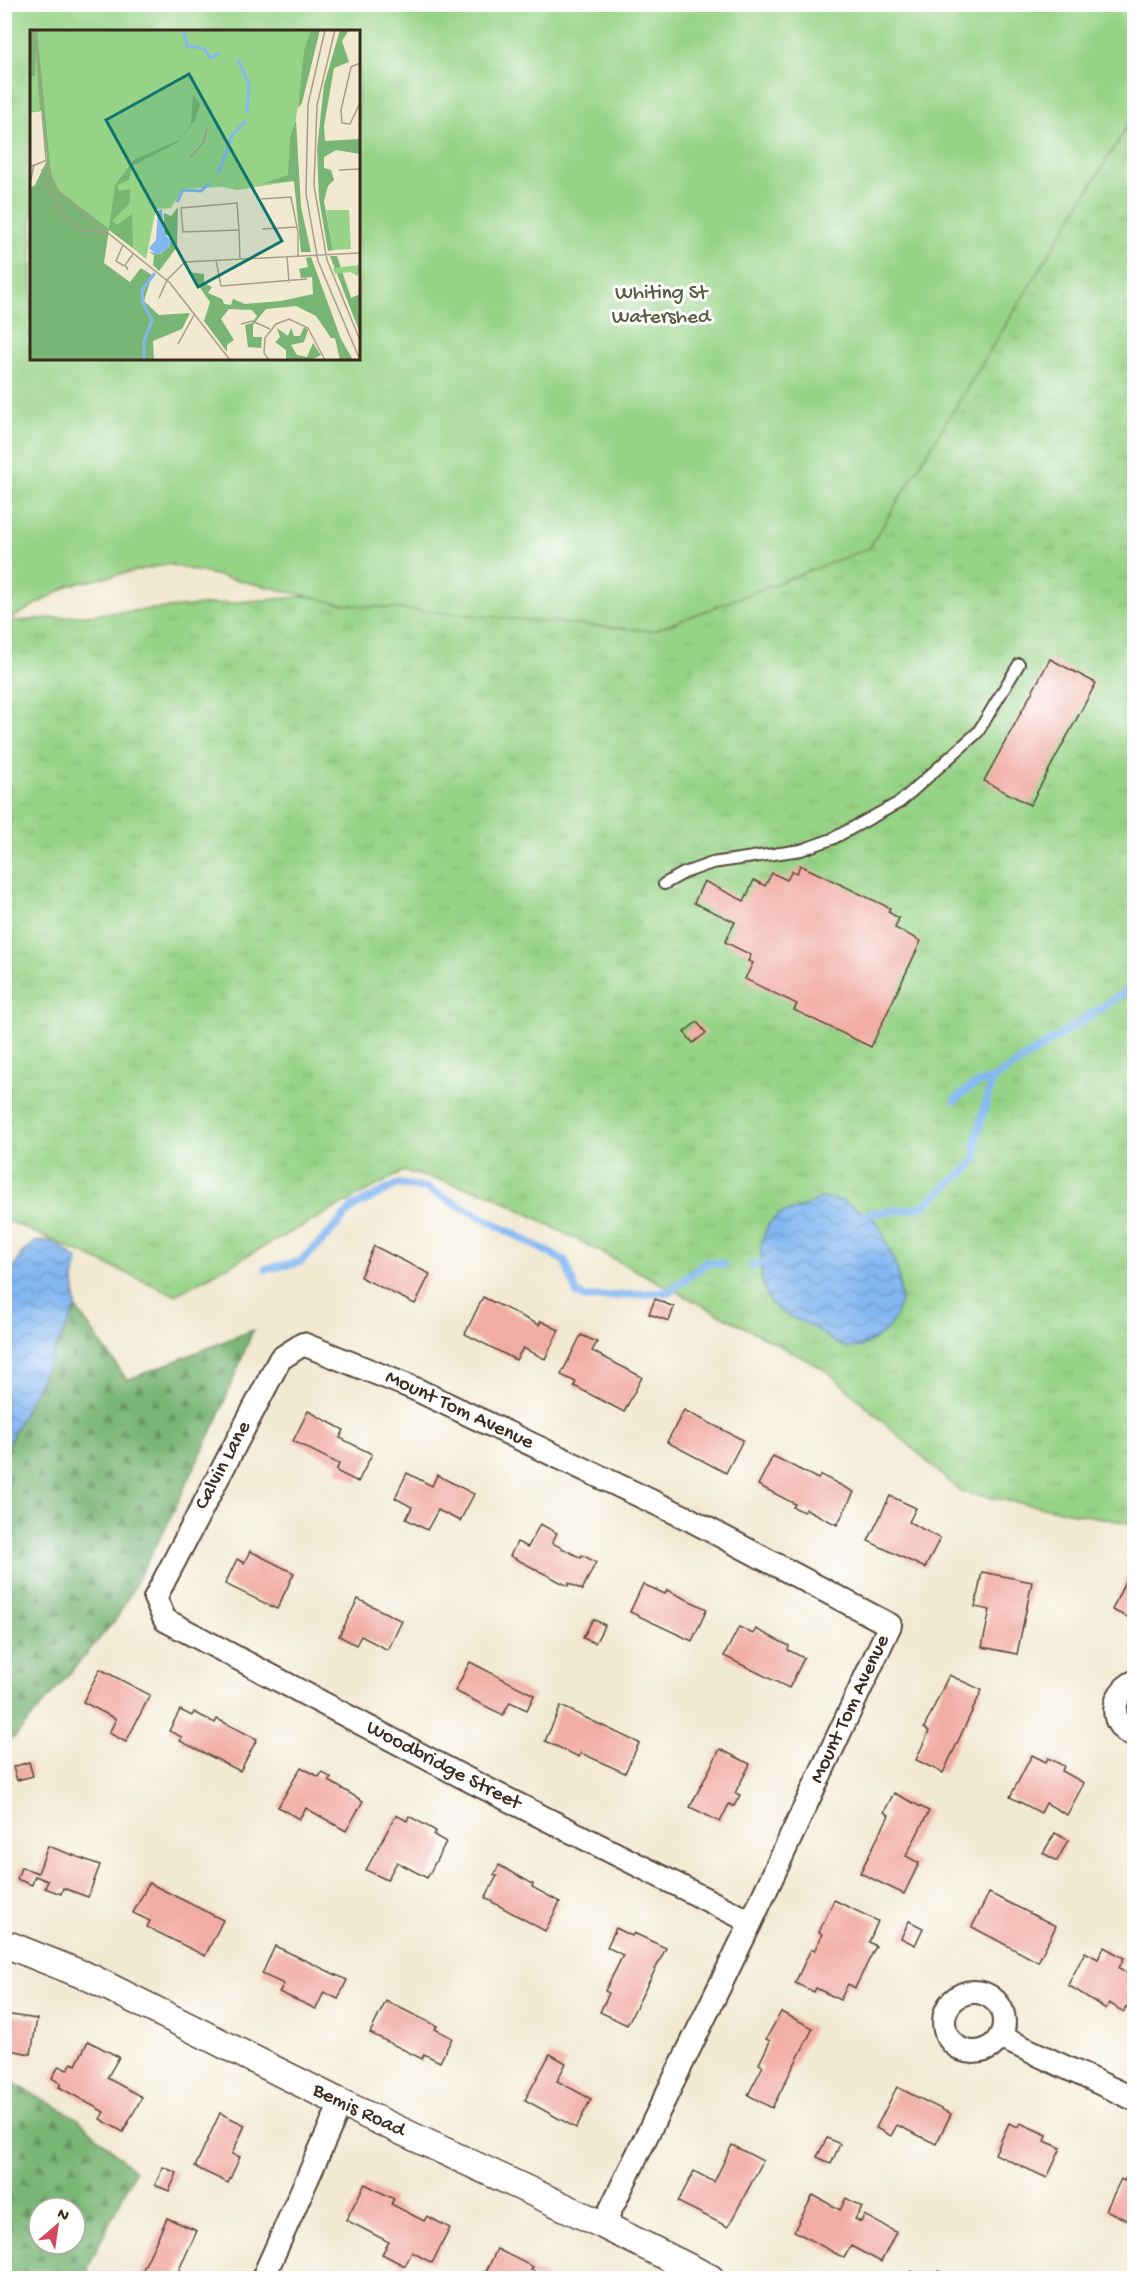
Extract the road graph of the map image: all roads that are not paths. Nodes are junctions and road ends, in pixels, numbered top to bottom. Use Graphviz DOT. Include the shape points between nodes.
graph roads {
  1 [pos="1019,664"];
  2 [pos="664,885"];
  3 [pos="299,1346"];
  4 [pos="157,1593"];
  5 [pos="1134,1682"];
  6 [pos="1134,1736"];
  7 [pos="751,1922"];
  8 [pos="4,1946"];
  9 [pos="999,2037"];
  10 [pos="1134,2099"];
  11 [pos="341,2103"];
  12 [pos="603,2225"];
  13 [pos="264,2278"];
  14 [pos="710,2278"];
  1 -- 2 [label="lane" via="978,732 900,802 832,839 801,850 712,862"];
  3 -- 4 [label="street, Calvin Lane" via="280,1359"];
  3 -- 7 [label="street, Mount Tom Avenue" via="303,1344 413,1388 689,1519 890,1625"];
  4 -- 7 [label="street, Woodbridge Street" via="155,1598 165,1620 461,1776"];
  5 -- 6 [label="street" via="1118,1695 1115,1713 1123,1730"];
  7 -- 12 [label="street, Mount Tom Avenue"];
  8 -- 11 [label="street, Bemis Road" via="91,1978"];
  9 -- 10 [label="street"];
  11 -- 12 [label="street, Bemis Road"];
  11 -- 13 [label="street"];
  12 -- 14 [label="street, Bemis Road"];
}
